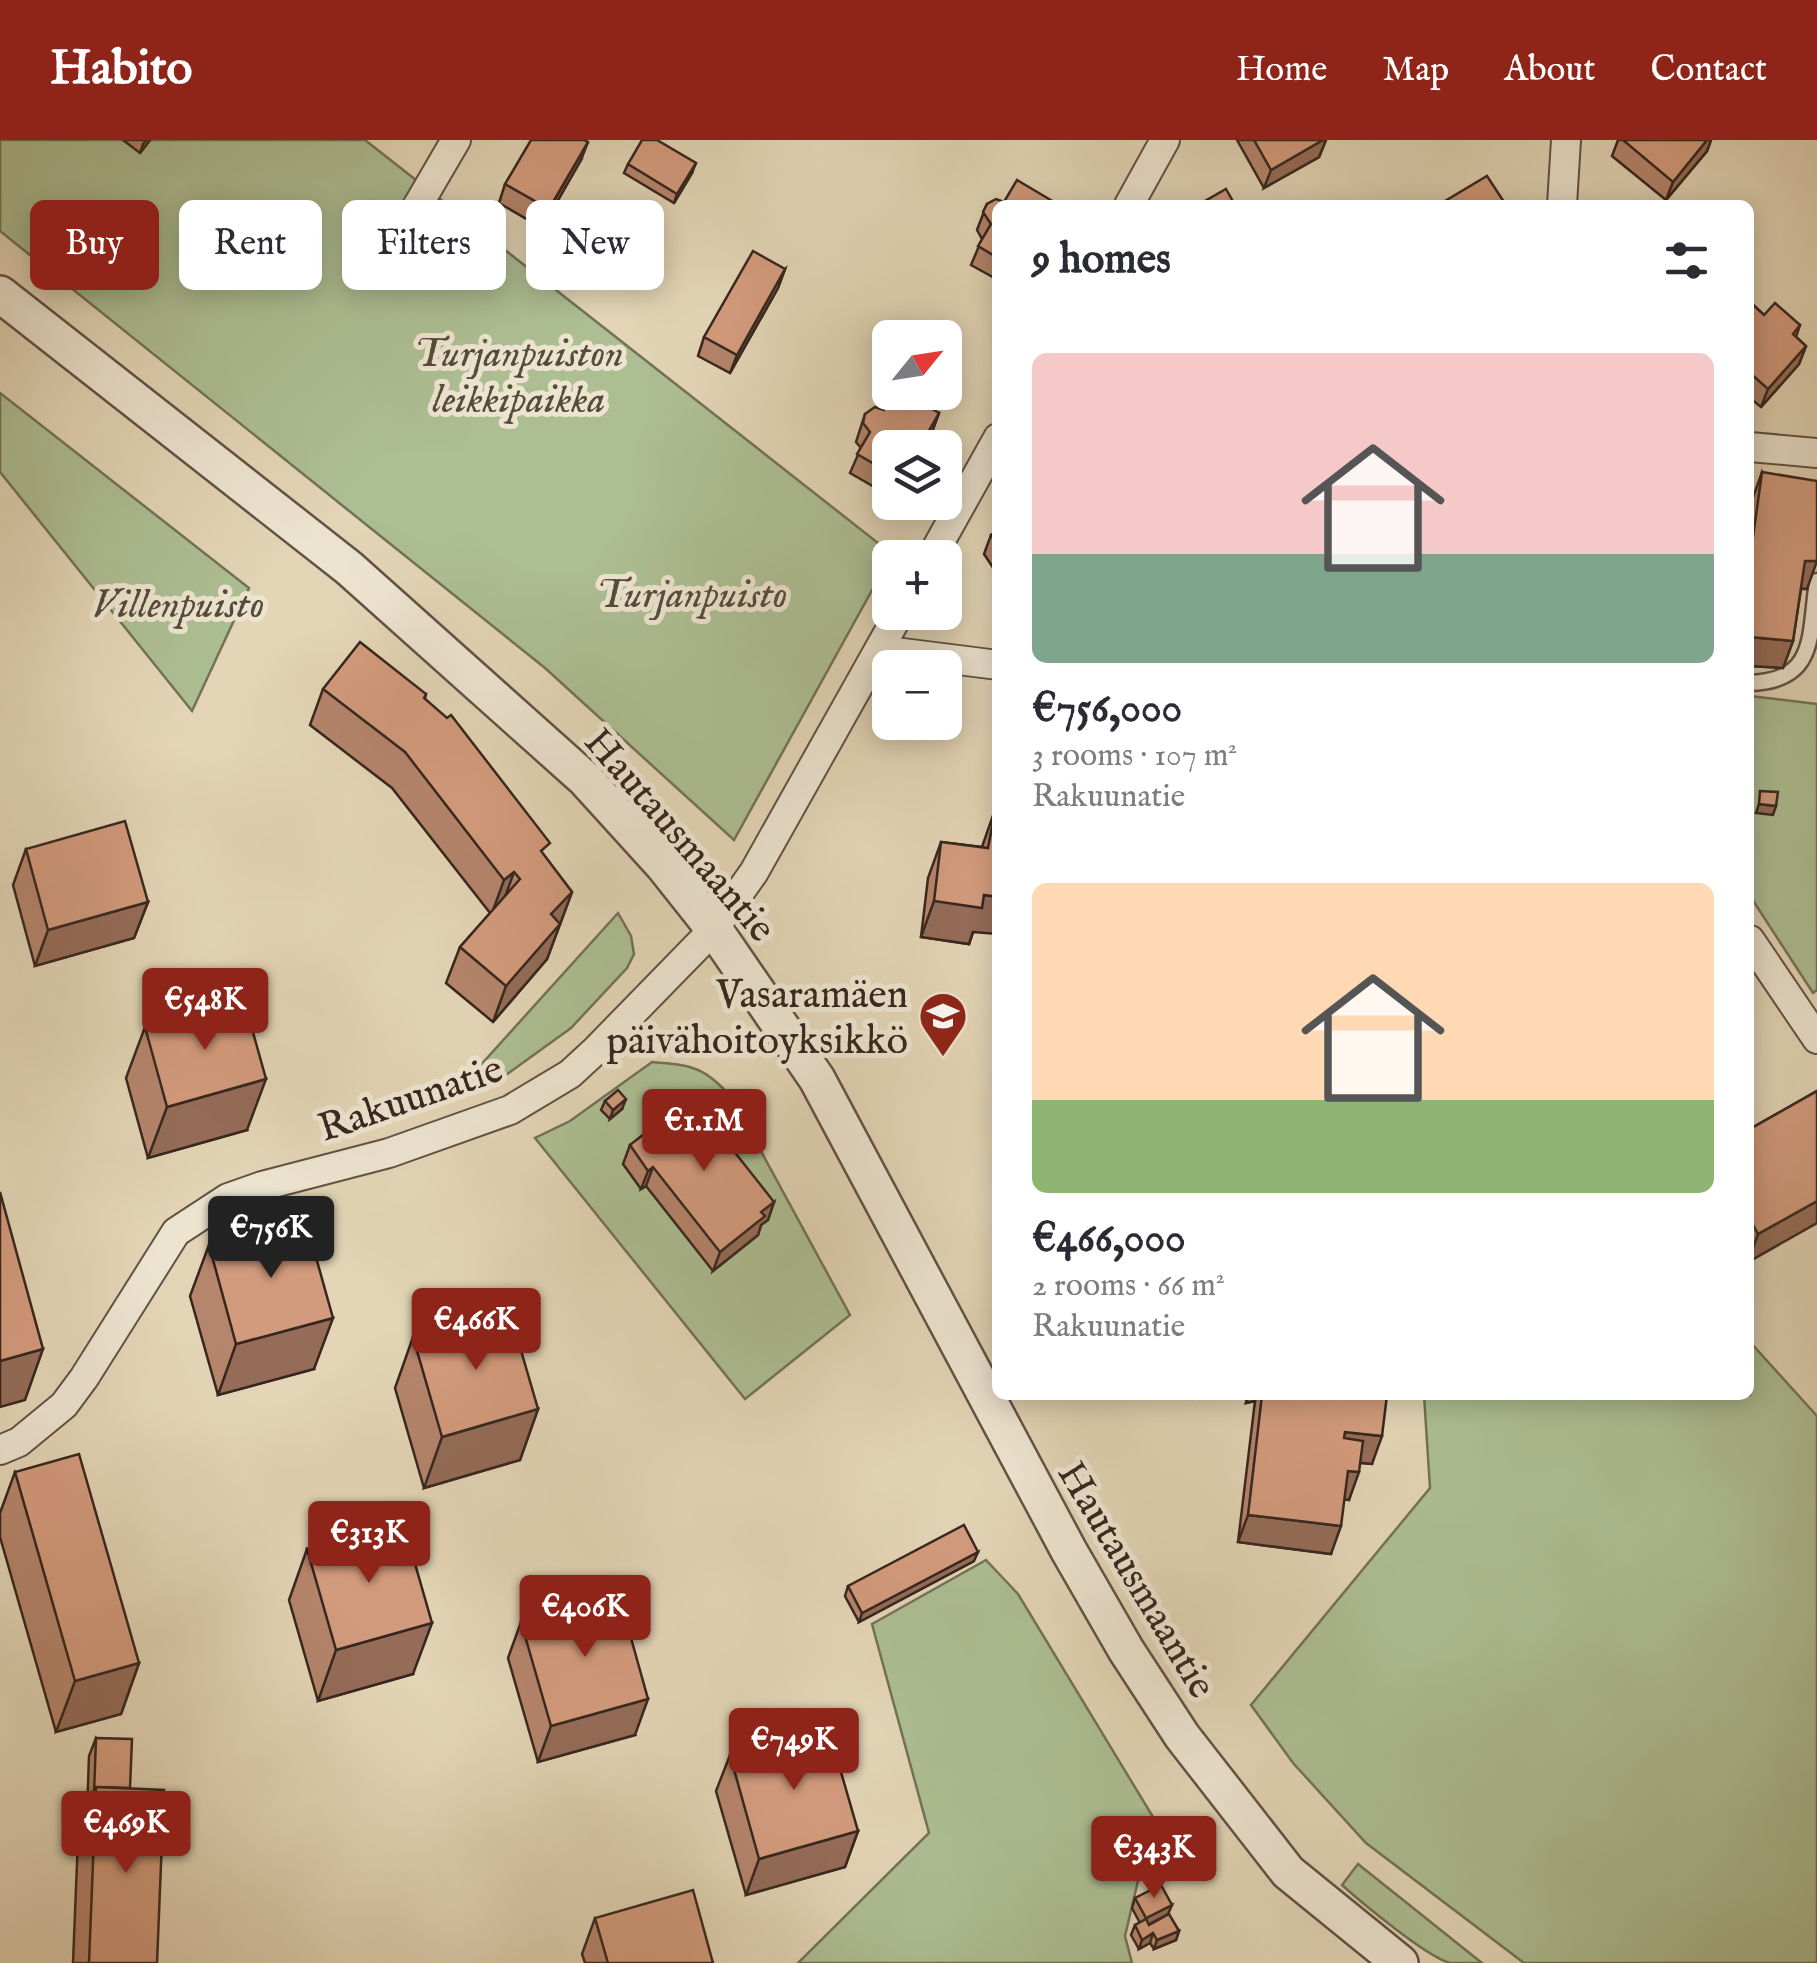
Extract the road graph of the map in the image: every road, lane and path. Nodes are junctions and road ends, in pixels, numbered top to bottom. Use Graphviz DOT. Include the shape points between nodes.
graph roads {
  1 [pos="456,140"];
  2 [pos="1165,140"];
  3 [pos="1566,140"];
  4 [pos="422,200"];
  5 [pos="1131,200"];
  6 [pos="1562,200"];
  7 [pos="0,294"];
  8 [pos="1754,447"];
  9 [pos="992,449"];
  10 [pos="1817,453"];
  11 [pos="941,540"];
  12 [pos="1817,581"];
  13 [pos="890,630"];
  14 [pos="879,650"];
  15 [pos="962,660"];
  16 [pos="872,662"];
  17 [pos="992,664"];
  18 [pos="1754,682"];
  19 [pos="714,929"];
  20 [pos="1754,946"];
  21 [pos="1817,1039"];
  22 [pos="0,1450"];
  23 [pos="1400,1963"];
  1 -- 4 [label="street"];
  2 -- 5 [label="street"];
  3 -- 6 [label="street"];
  7 -- 19 [label="street, Hautausmaantie" via="349,568 480,682 584,779"];
  8 -- 10 [label="street"];
  9 -- 11 [label="street"];
  12 -- 18 [label="lane" via="1799,667 1786,678"];
  13 -- 14 [label="street, Rakuunatie"];
  15 -- 17 [label="street"];
  16 -- 19 [label="street, Rakuunatie" via="754,872"];
  19 -- 22 [label="street, Rakuunatie" via="596,1050 539,1094 453,1133 228,1198 176,1232 64,1405"];
  19 -- 23 [label="street, Hautausmaantie" via="818,1078 1059,1534 1182,1736 1288,1872"];
  20 -- 21 [label="street"];
}
